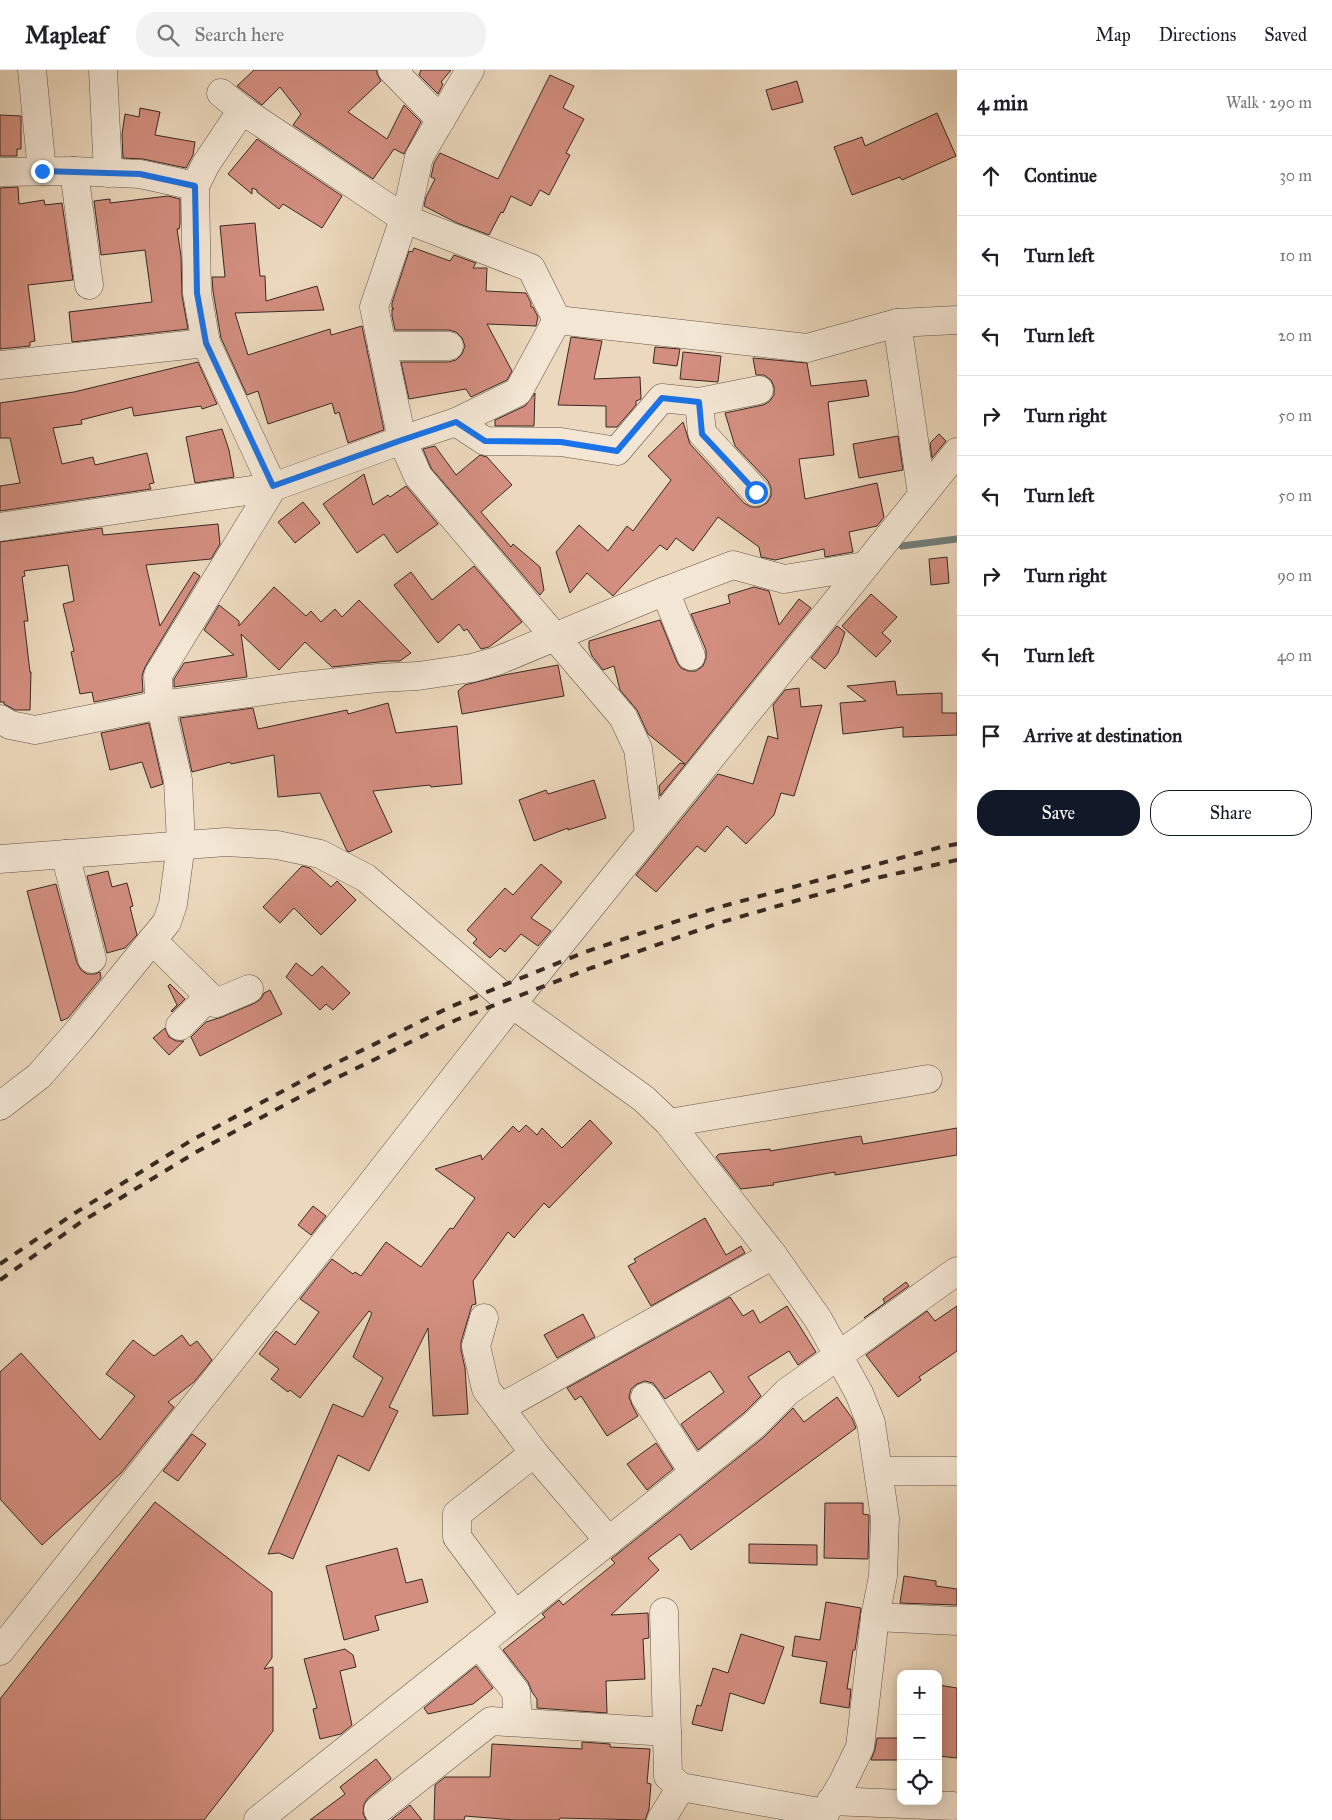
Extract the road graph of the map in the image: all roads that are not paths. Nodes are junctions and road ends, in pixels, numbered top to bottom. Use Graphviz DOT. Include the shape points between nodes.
graph roads {
  1 [pos="32,70"];
  2 [pos="103,70"];
  3 [pos="392,70"];
  4 [pos="470,70"];
  5 [pos="221,93"];
  6 [pos="242,110"];
  7 [pos="441,120"];
  8 [pos="42,171"];
  9 [pos="74,171"];
  10 [pos="0,172"];
  11 [pos="108,173"];
  12 [pos="195,186"];
  13 [pos="405,219"];
  14 [pos="89,285"];
  15 [pos="557,320"];
  16 [pos="957,320"];
  17 [pos="897,323"];
  18 [pos="206,343"];
  19 [pos="382,346"];
  20 [pos="449,346"];
  21 [pos="0,365"];
  22 [pos="759,390"];
  23 [pos="699,402"];
  24 [pos="456,422"];
  25 [pos="402,440"];
  26 [pos="957,452"];
  27 [pos="273,486"];
  28 [pos="756,492"];
  29 [pos="922,495"];
  30 [pos="0,527"];
  31 [pos="865,566"];
  32 [pos="665,591"];
  33 [pos="556,637"];
  34 [pos="691,656"];
  35 [pos="159,698"];
  36 [pos="0,719"];
  37 [pos="650,833"];
  38 [pos="181,844"];
  39 [pos="65,854"];
  40 [pos="0,859"];
  41 [pos="152,940"];
  42 [pos="92,959"];
  43 [pos="250,989"];
  44 [pos="209,997"];
  45 [pos="512,1004"];
  46 [pos="180,1026"];
  47 [pos="928,1079"];
  48 [pos="0,1106"];
  49 [pos="669,1124"];
  50 [pos="773,1255"];
  51 [pos="957,1271"];
  52 [pos="484,1318"];
  53 [pos="839,1356"];
  54 [pos="645,1397"];
  55 [pos="500,1408"];
  56 [pos="534,1454"];
  57 [pos="879,1471"];
  58 [pos="957,1471"];
  59 [pos="694,1473"];
  60 [pos="609,1541"];
  61 [pos="664,1612"];
  62 [pos="516,1615"];
  63 [pos="875,1617"];
  64 [pos="957,1621"];
  65 [pos="479,1644"];
  66 [pos="0,1651"];
  67 [pos="518,1722"];
  68 [pos="667,1732"];
  69 [pos="680,1787"];
  70 [pos="952,1806"];
  71 [pos="378,1810"];
  72 [pos="826,1811"];
  73 [pos="258,1820"];
  74 [pos="661,1820"];
  1 -- 8 [label="street"];
  2 -- 11 [label="street"];
  3 -- 7 [label="street"];
  4 -- 7 [label="street"];
  5 -- 6 [label="street"];
  6 -- 12 [label="street"];
  6 -- 13 [label="street"];
  7 -- 13 [label="street" via="418,157"];
  8 -- 9 [label="street"];
  8 -- 10 [label="street"];
  9 -- 11 [label="street"];
  9 -- 14 [label="street"];
  11 -- 12 [label="street" via="140,174"];
  12 -- 18 [label="street" via="197,293"];
  13 -- 15 [label="street" via="531,268"];
  13 -- 19 [label="street" via="374,307"];
  15 -- 17 [label="street" via="807,348"];
  15 -- 24 [label="street" via="518,392"];
  16 -- 17 [label="street"];
  17 -- 29 [label="street"];
  18 -- 21 [label="street"];
  18 -- 27 [label="street"];
  19 -- 20 [label="street"];
  19 -- 25 [label="street"];
  22 -- 23 [label="street"];
  23 -- 24 [label="street" via="662,398 617,451 561,442 485,441"];
  23 -- 28 [label="street" via="702,434"];
  24 -- 25 [label="street"];
  25 -- 27 [label="street"];
  25 -- 33 [label="street" via="418,476"];
  26 -- 29 [label="street"];
  27 -- 30 [label="street"];
  27 -- 35 [label="street" via="158,675"];
  29 -- 31 [label="street"];
  31 -- 32 [label="street" via="784,579 733,565"];
  31 -- 37 [label="street"];
  32 -- 33 [label="street"];
  32 -- 34 [label="street"];
  33 -- 35 [label="street" via="472,668 418,676"];
  33 -- 37 [label="street" via="623,717 638,749"];
  35 -- 36 [label="street" via="35,730 10,726"];
  35 -- 38 [label="street" via="178,780"];
  37 -- 45 [label="street"];
  38 -- 39 [label="street"];
  38 -- 41 [label="street" via="173,904 167,922"];
  38 -- 45 [label="street" via="277,845 320,854 366,878"];
  39 -- 40 [label="street"];
  39 -- 42 [label="street"];
  41 -- 44 [label="street"];
  41 -- 48 [label="street" via="39,1076"];
  43 -- 44 [label="street" via="216,1003"];
  44 -- 46 [label="street"];
  45 -- 49 [label="street" via="644,1100"];
  45 -- 66 [label="street"];
  47 -- 49 [label="street"];
  49 -- 50 [label="street"];
  50 -- 53 [label="street" via="818,1319"];
  50 -- 55 [label="street"];
  51 -- 53 [label="street"];
  52 -- 55 [label="street" via="476,1346 486,1389"];
  53 -- 57 [label="street" via="871,1423"];
  53 -- 59 [label="street" via="787,1392 754,1425"];
  54 -- 59 [label="street"];
  55 -- 56 [label="street"];
  56 -- 60 [label="street"];
  56 -- 62 [label="street" via="457,1514 457,1537"];
  57 -- 58 [label="street"];
  57 -- 63 [label="street" via="885,1528 883,1576"];
  59 -- 60 [label="street"];
  60 -- 62 [label="street"];
  61 -- 68 [label="street"];
  62 -- 65 [label="street"];
  63 -- 64 [label="street"];
  63 -- 72 [label="street" via="860,1746"];
  65 -- 67 [label="street" via="516,1692"];
  65 -- 73 [label="street"];
  67 -- 68 [label="street"];
  67 -- 71 [label="street" via="491,1721"];
  68 -- 69 [label="street" via="668,1776"];
  69 -- 72 [label="street"];
  69 -- 74 [label="street"];
  70 -- 72 [label="street"];
}
